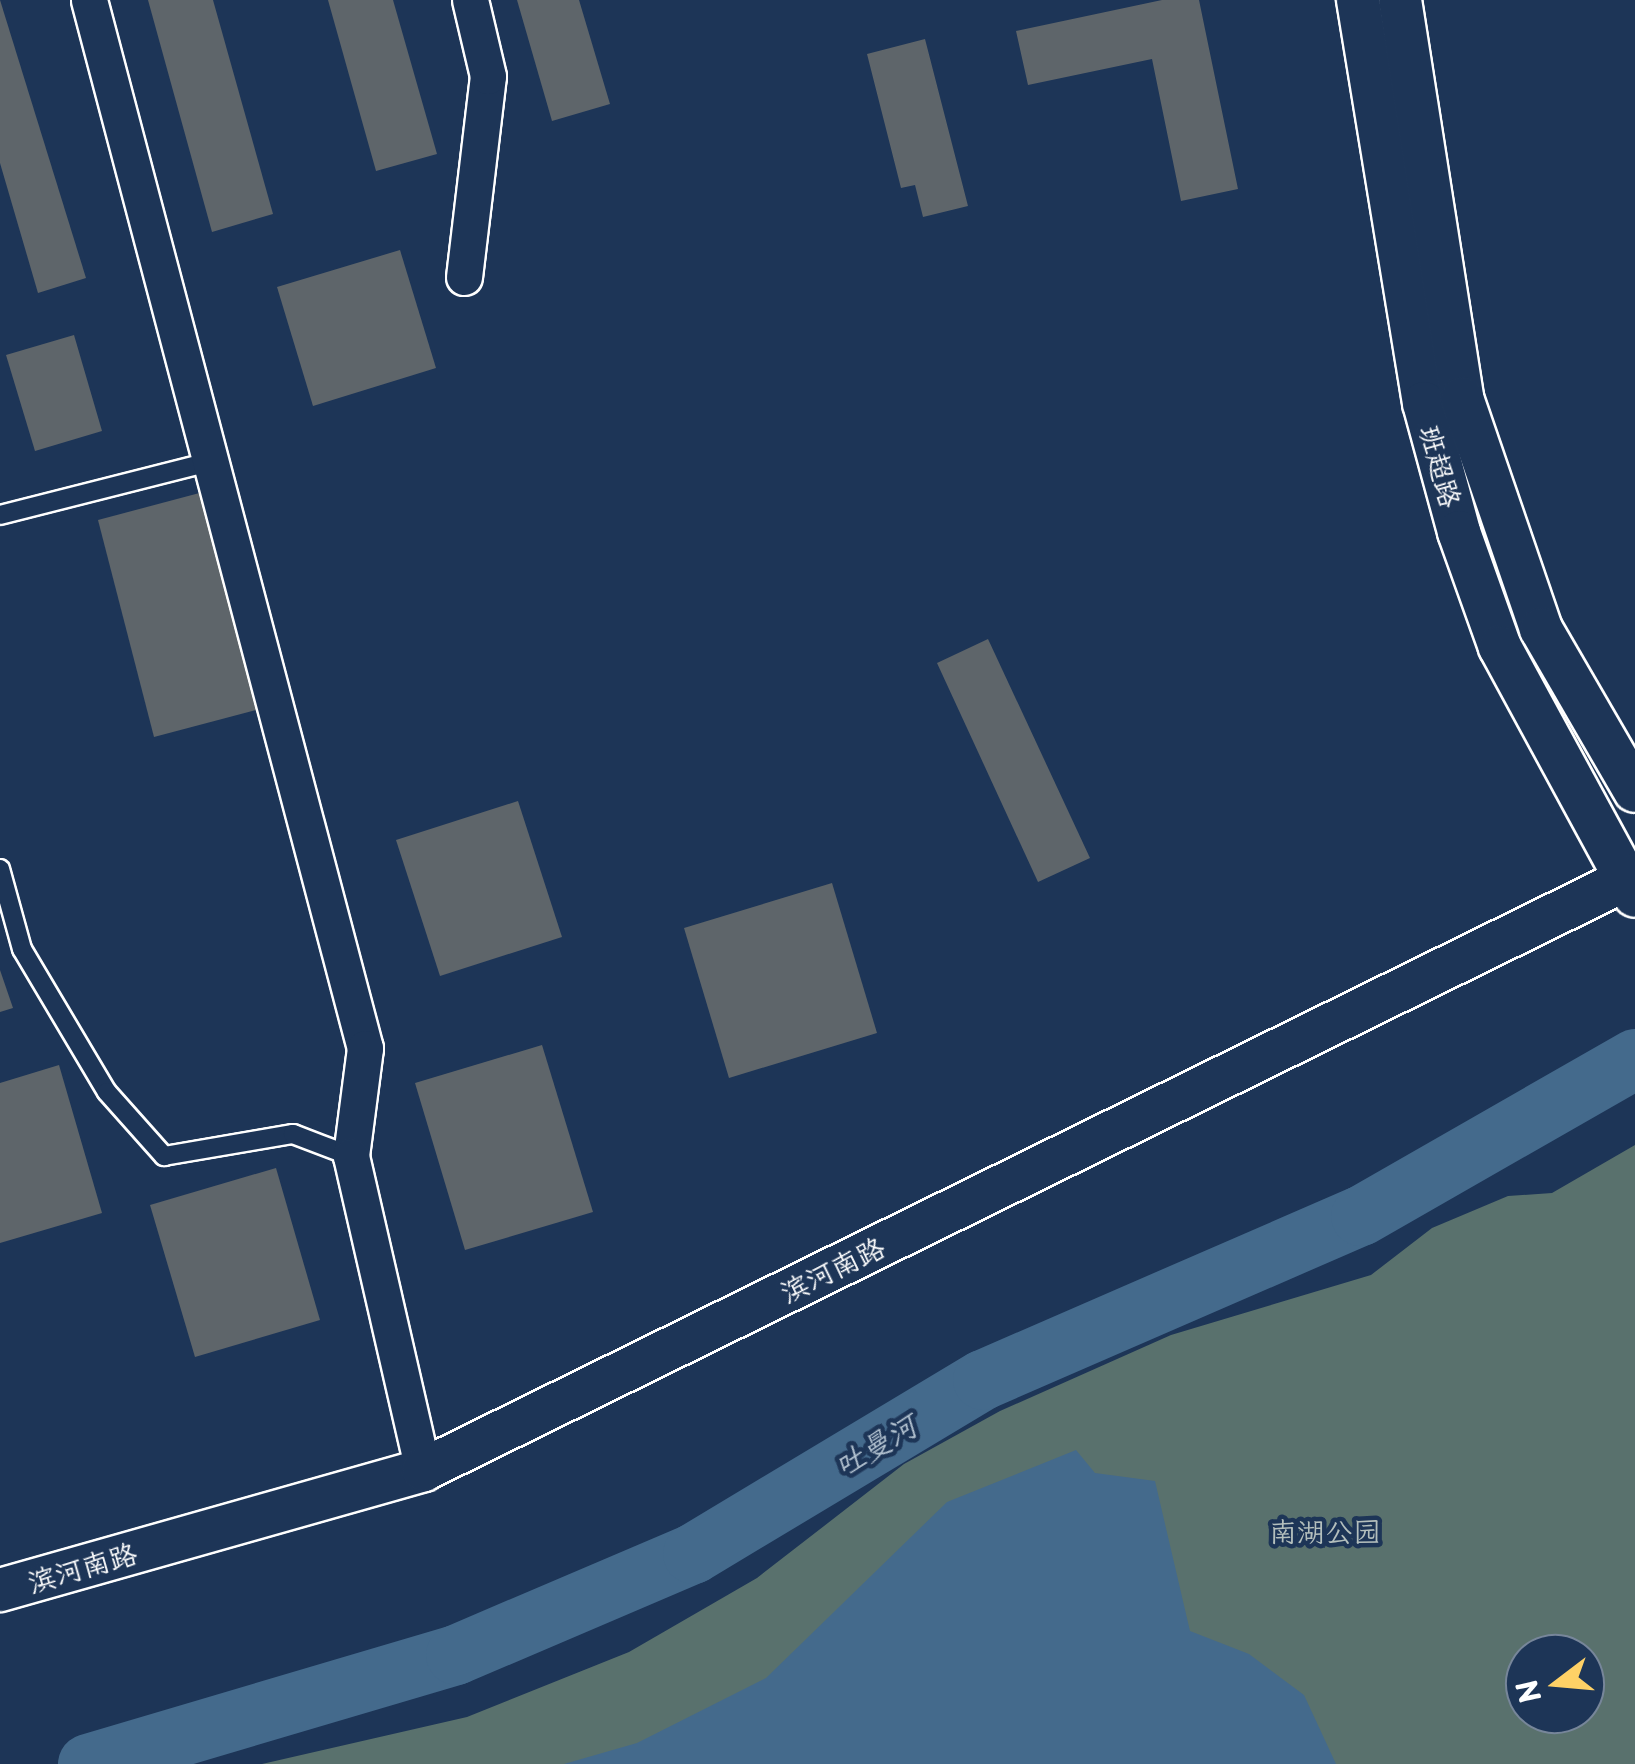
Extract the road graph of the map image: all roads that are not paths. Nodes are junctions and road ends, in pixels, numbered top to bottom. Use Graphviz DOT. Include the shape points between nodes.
graph roads {
  1 [pos="89,0"];
  2 [pos="470,0"];
  3 [pos="1358,0"];
  4 [pos="1400,0"];
  5 [pos="464,277"];
  6 [pos="213,461"];
  7 [pos="0,516"];
  8 [pos="1635,791"];
  9 [pos="0,869"];
  10 [pos="1632,883"];
  11 [pos="352,1156"];
  12 [pos="423,1470"];
  13 [pos="0,1590"];
  1 -- 6 [label="street"];
  2 -- 5 [label="street" via="488,76"];
  3 -- 10 [label="street, 班超路" via="1424,403 1460,532 1508,663"];
  4 -- 8 [label="street, 班超路" via="1462,398 1541,629"];
  6 -- 7 [label="lane"];
  6 -- 11 [label="street" via="365,1048"];
  9 -- 11 [label="lane" via="22,948 107,1092 164,1156 293,1134"];
  10 -- 12 [label="street, 滨河南路"];
  11 -- 12 [label="street"];
  12 -- 13 [label="street, 滨河南路"];
}
